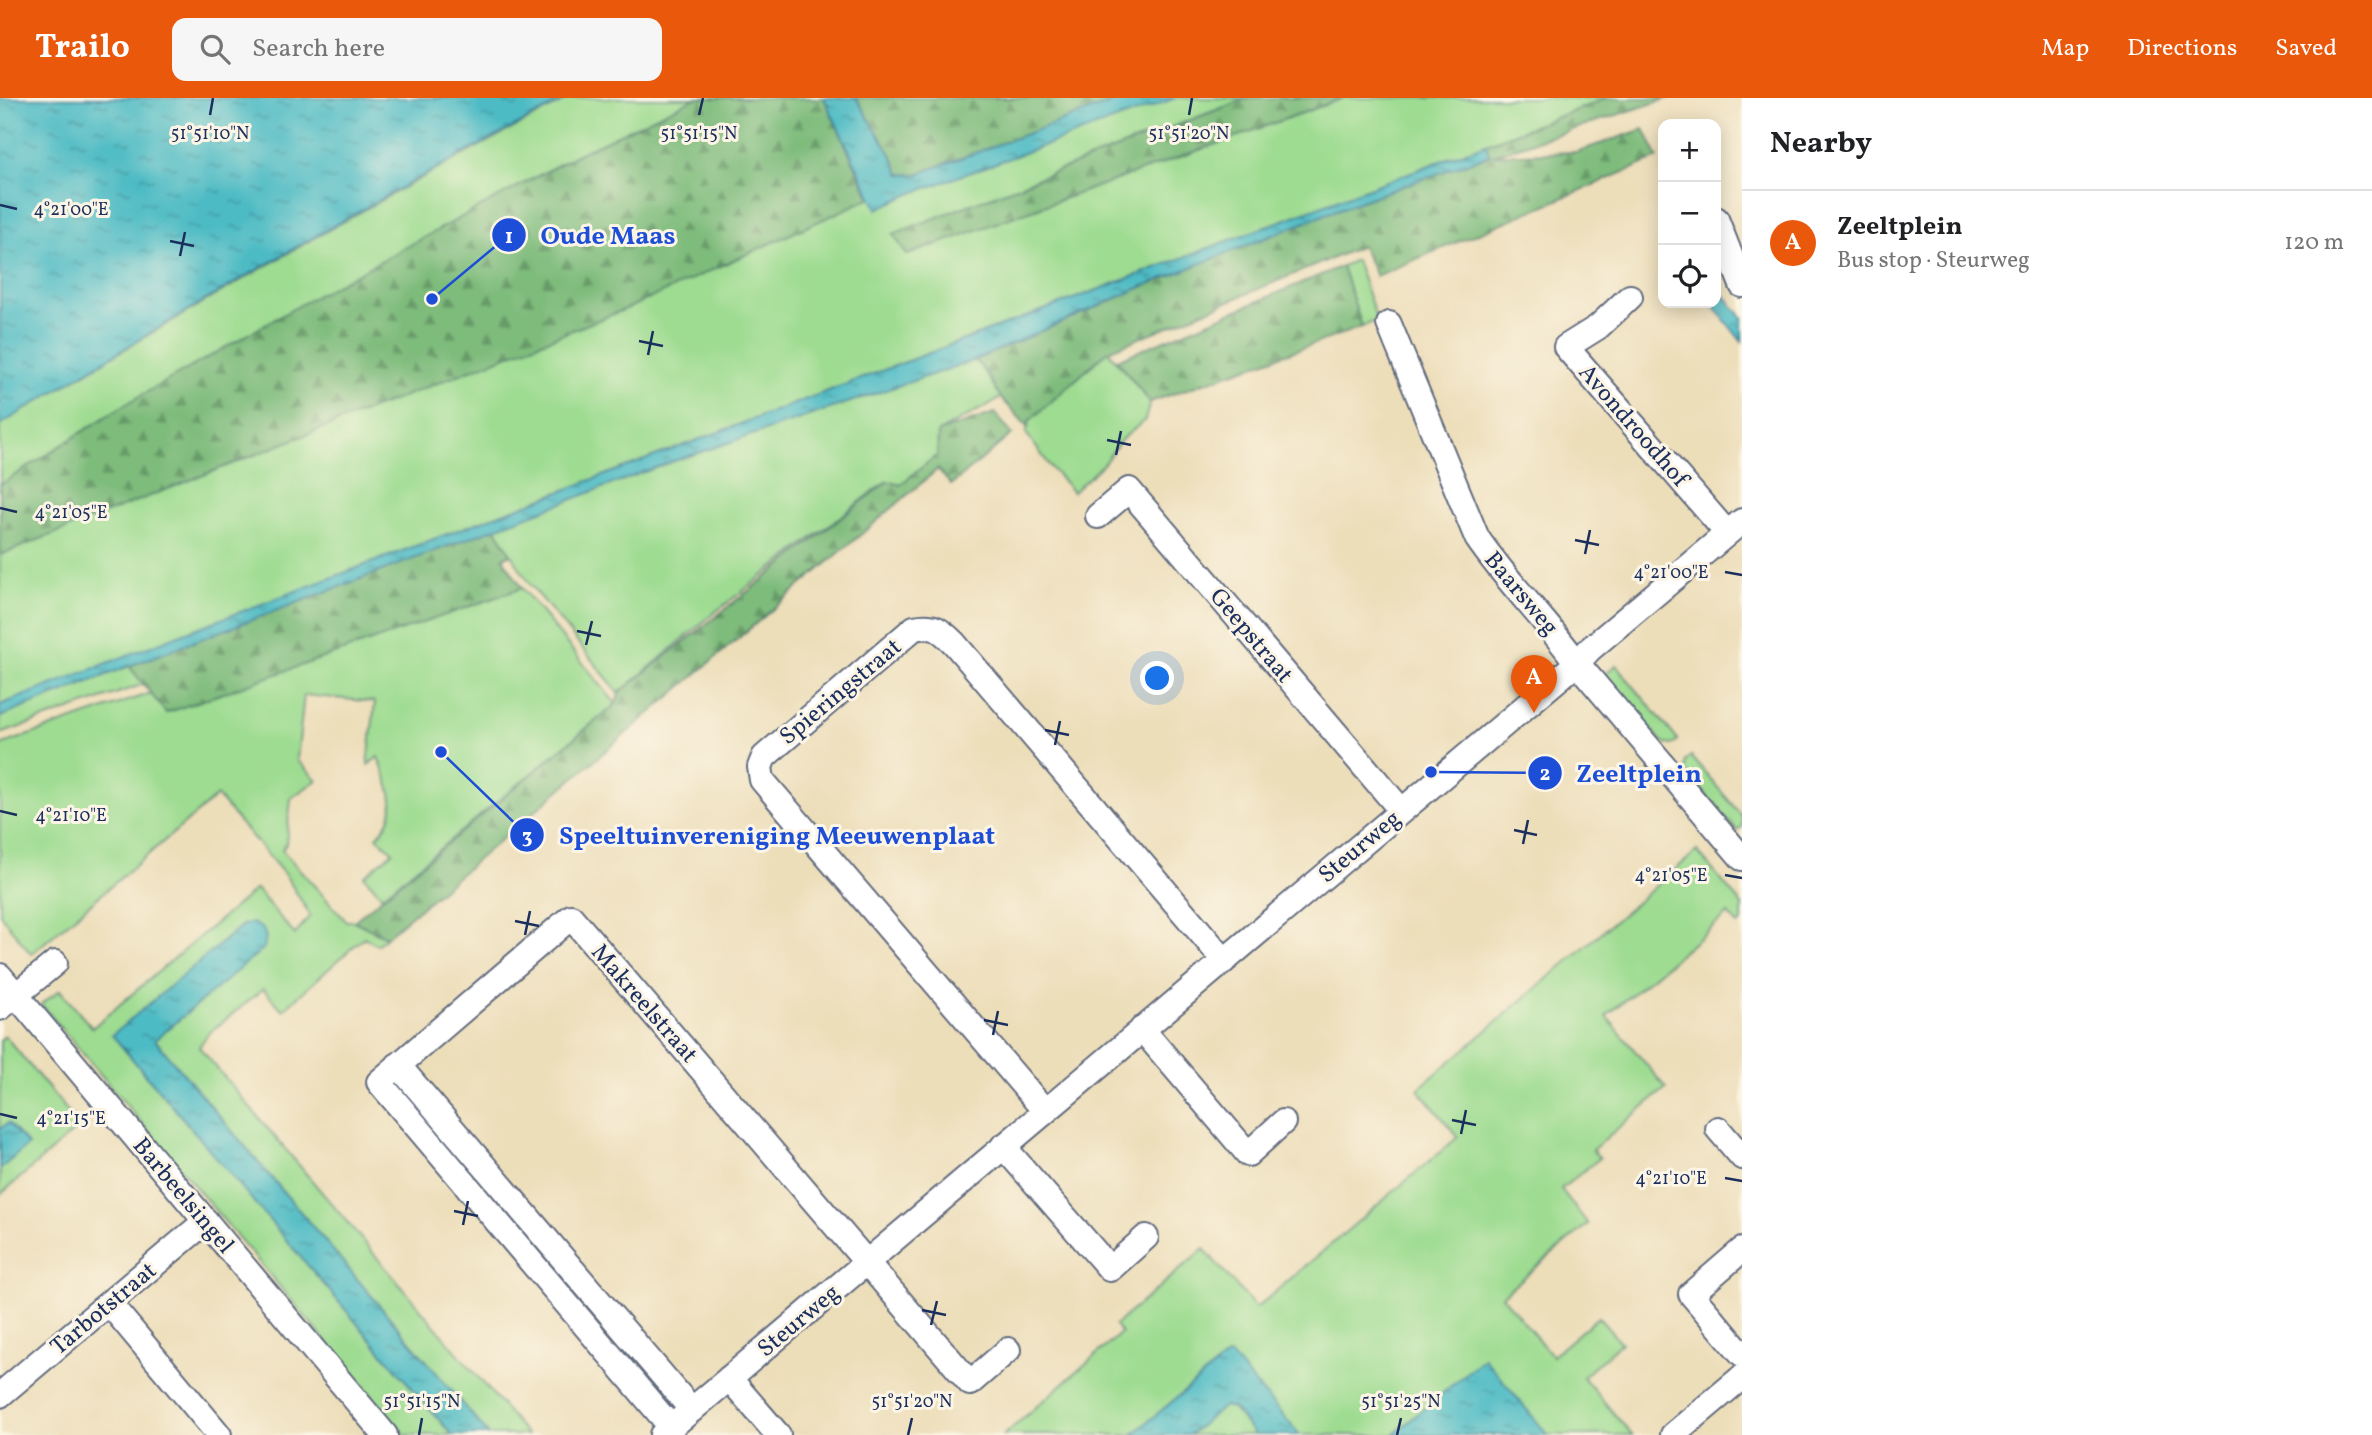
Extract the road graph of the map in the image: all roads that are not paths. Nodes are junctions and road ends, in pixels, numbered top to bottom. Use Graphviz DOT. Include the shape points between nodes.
graph roads {
  1 [pos="1721,232"];
  2 [pos="1742,285"];
  3 [pos="1630,297"];
  4 [pos="1389,324"];
  5 [pos="1098,516"];
  6 [pos="1735,527"];
  7 [pos="1577,663"];
  8 [pos="1401,810"];
  9 [pos="1742,858"];
  10 [pos="1224,960"];
  11 [pos="55,963"];
  12 [pos="5,993"];
  13 [pos="1142,1029"];
  14 [pos="398,1065"];
  15 [pos="1045,1111"];
  16 [pos="1283,1122"];
  17 [pos="1718,1129"];
  18 [pos="1003,1146"];
  19 [pos="1742,1157"];
  20 [pos="206,1221"];
  21 [pos="1146,1237"];
  22 [pos="1742,1250"];
  23 [pos="867,1261"];
  24 [pos="109,1303"];
  25 [pos="1008,1350"];
  26 [pos="1742,1354"];
  27 [pos="1742,1377"];
  28 [pos="729,1378"];
  29 [pos="0,1395"];
  30 [pos="692,1410"];
  31 [pos="666,1431"];
  32 [pos="219,1435"];
  33 [pos="386,1435"];
  34 [pos="778,1435"];
  35 [pos="1673,1435"];
  1 -- 2 [label="street"];
  3 -- 6 [label="street, Avondroodhof" via="1598,327 1566,348"];
  4 -- 7 [label="street, Baarsweg" via="1477,538"];
  5 -- 8 [label="street, Geepstraat" via="1129,490"];
  6 -- 7 [label="street, Steurweg"];
  7 -- 8 [label="street, Steurweg"];
  7 -- 9 [label="street, Baarsweg"];
  8 -- 10 [label="street, Steurweg"];
  10 -- 13 [label="street, Steurweg"];
  10 -- 15 [label="street, Spieringstraat" via="954,643 929,625 914,628 764,757 762,780"];
  11 -- 12 [label="street, Barbeelsingel"];
  12 -- 20 [label="street, Barbeelsingel"];
  13 -- 15 [label="street, Steurweg"];
  13 -- 16 [label="street" via="1248,1154"];
  14 -- 23 [label="street, Makreelstraat" via="572,917"];
  14 -- 30 [label="street"];
  14 -- 31 [label="street, Makreelstraat" via="379,1082"];
  15 -- 18 [label="street, Steurweg"];
  17 -- 19 [label="street"];
  18 -- 21 [label="street" via="1110,1269"];
  18 -- 23 [label="street, Steurweg"];
  20 -- 24 [label="street, Tarbotstraat"];
  20 -- 33 [label="street, Barbeelsingel"];
  22 -- 26 [label="street" via="1691,1294"];
  23 -- 25 [label="street" via="970,1384"];
  23 -- 28 [label="street, Steurweg"];
  24 -- 29 [label="street, Tarbotstraat"];
  24 -- 32 [label="street"];
  27 -- 35 [label="street"];
  28 -- 30 [label="street, Steurweg"];
  28 -- 34 [label="street"];
  30 -- 31 [label="street, Steurweg"];
}
